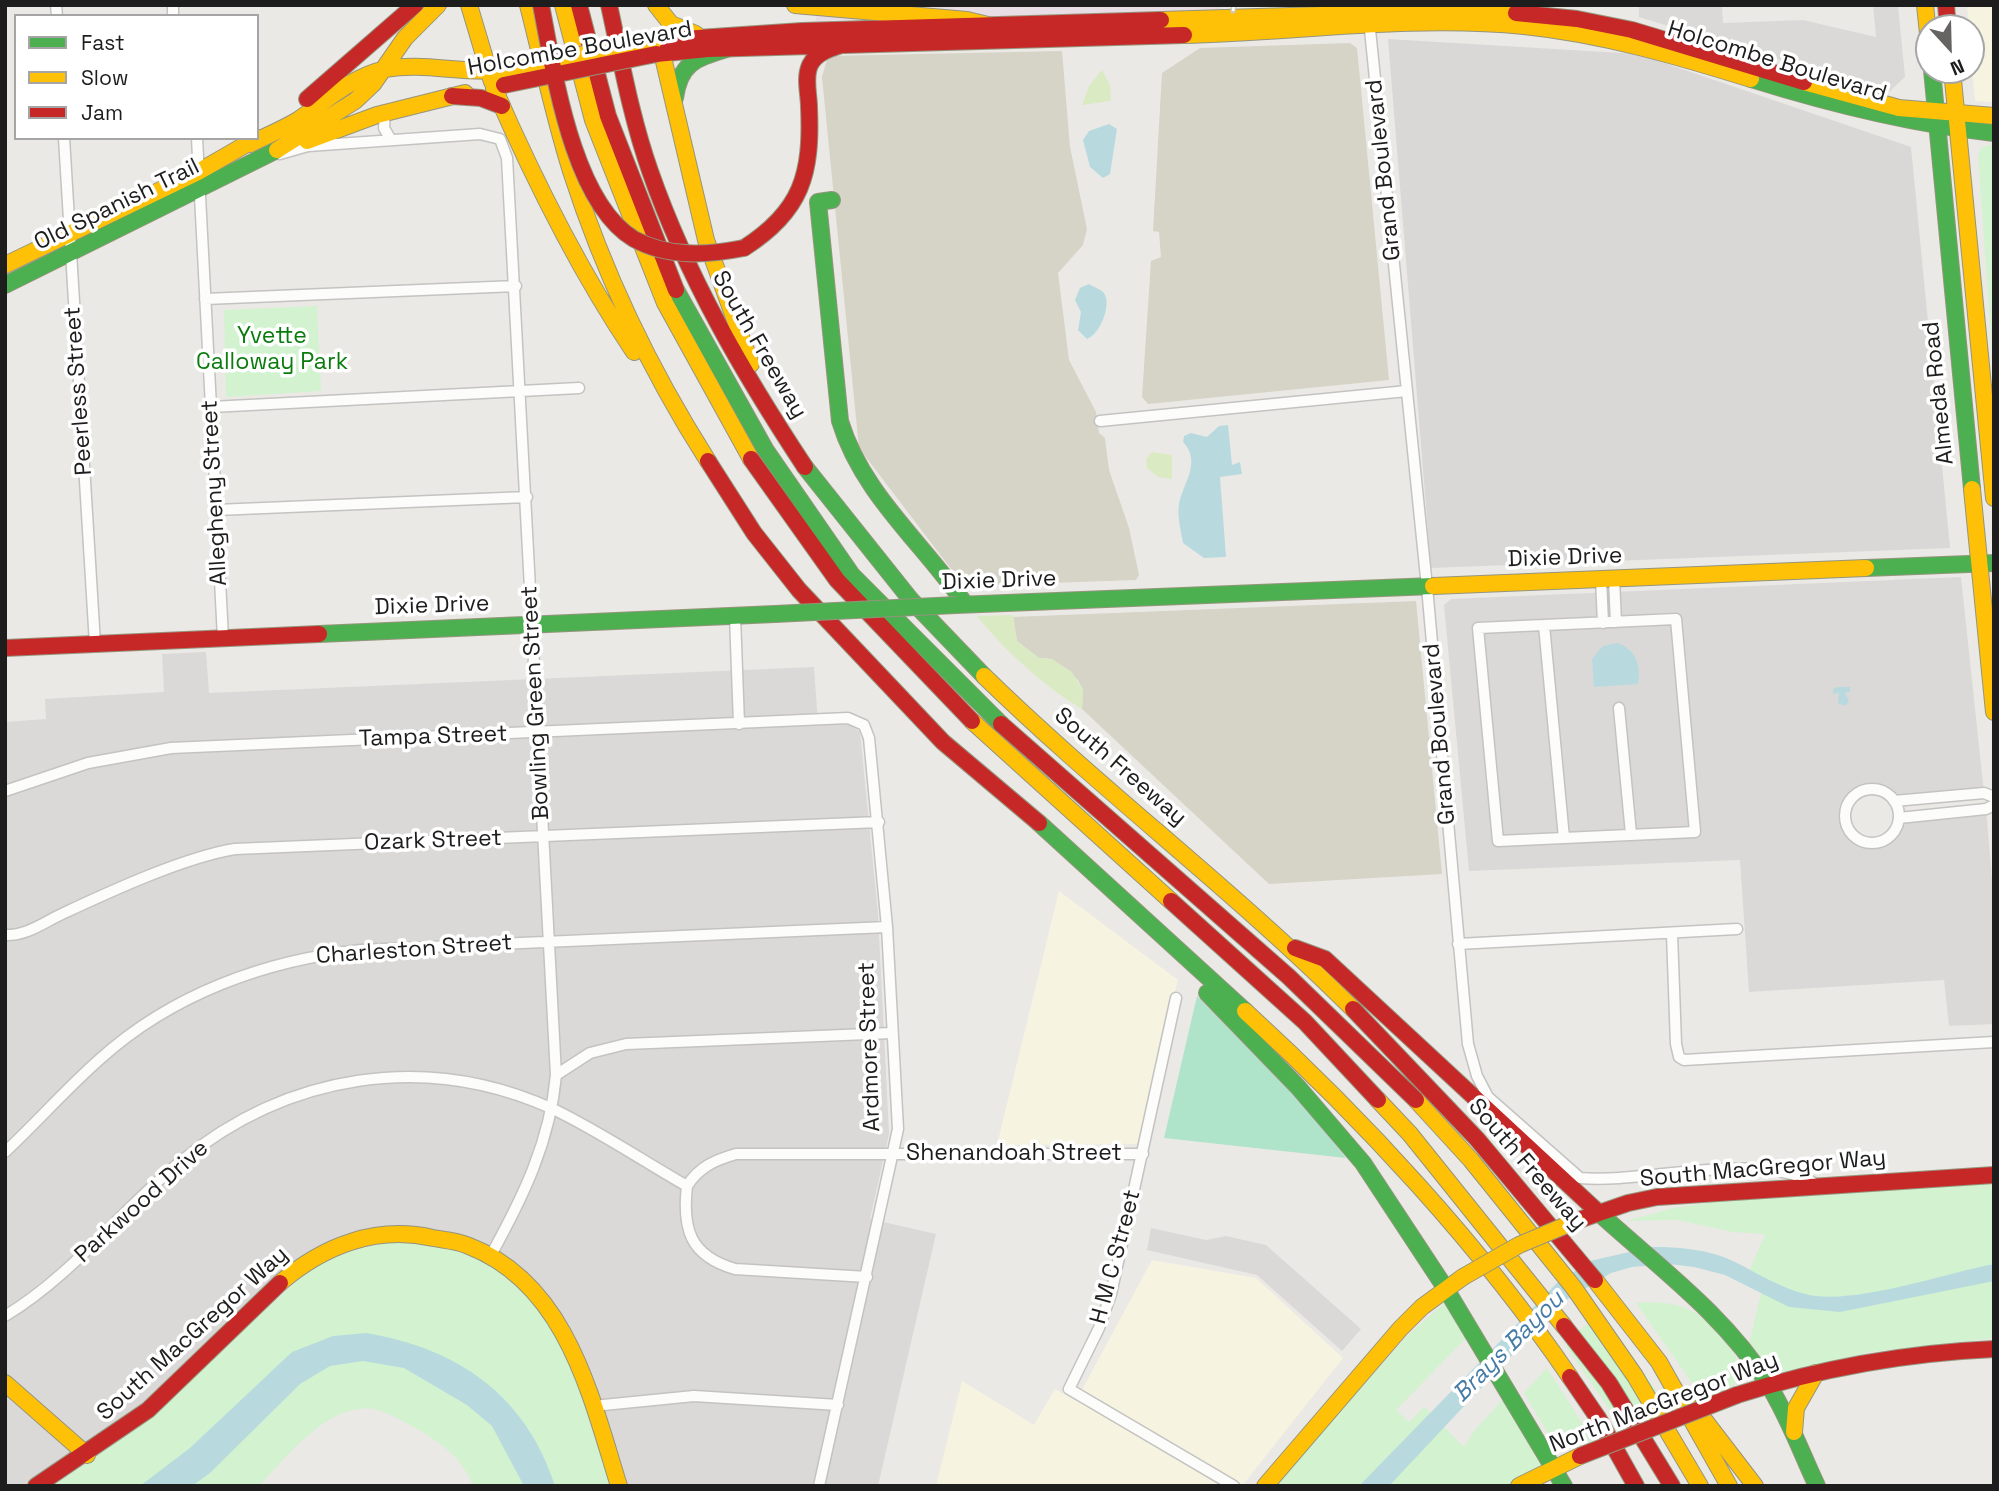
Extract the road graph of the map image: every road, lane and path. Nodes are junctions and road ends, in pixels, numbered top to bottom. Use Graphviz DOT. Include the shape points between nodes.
graph roads {
  1 [pos="415,5"];
  2 [pos="438,5"];
  3 [pos="470,5"];
  4 [pos="528,5"];
  5 [pos="541,5"];
  6 [pos="563,5"];
  7 [pos="579,5"];
  8 [pos="609,5"];
  9 [pos="656,5"];
  10 [pos="795,5"];
  11 [pos="1369,15"];
  12 [pos="992,26"];
  13 [pos="709,37"];
  14 [pos="846,44"];
  15 [pos="658,47"];
  16 [pos="730,48"];
  17 [pos="384,70"];
  18 [pos="496,79"];
  19 [pos="1934,84"];
  20 [pos="1953,84"];
  21 [pos="452,96"];
  22 [pos="502,106"];
  23 [pos="674,106"];
  24 [pos="1937,111"];
  25 [pos="385,112"];
  26 [pos="1955,112"];
  27 [pos="1994,116"];
  28 [pos="1938,129"];
  29 [pos="1956,131"];
  30 [pos="1994,134"];
  31 [pos="259,137"];
  32 [pos="259,138"];
  33 [pos="391,139"];
  34 [pos="64,140"];
  35 [pos="197,140"];
  36 [pos="255,140"];
  37 [pos="262,159"];
  38 [pos="198,172"];
  39 [pos="199,190"];
  40 [pos="832,200"];
  41 [pos="70,234"];
  42 [pos="71,254"];
  43 [pos="5,265"];
  44 [pos="5,285"];
  45 [pos="516,286"];
  46 [pos="205,299"];
  47 [pos="579,388"];
  48 [pos="521,391"];
  49 [pos="1407,391"];
  50 [pos="1983,397"];
  51 [pos="1962,398"];
  52 [pos="211,407"];
  53 [pos="769,414"];
  54 [pos="1100,421"];
  55 [pos="682,424"];
  56 [pos="527,497"];
  57 [pos="1994,498"];
  58 [pos="215,509"];
  59 [pos="1986,564"];
  60 [pos="1607,579"];
  61 [pos="1427,587"];
  62 [pos="961,604"];
  63 [pos="735,616"];
  64 [pos="1616,622"];
  65 [pos="1603,623"];
  66 [pos="532,625"];
  67 [pos="1544,625"];
  68 [pos="223,638"];
  69 [pos="95,644"];
  70 [pos="5,648"];
  71 [pos="1619,708"];
  72 [pos="1994,712"];
  73 [pos="738,724"];
  74 [pos="864,725"];
  75 [pos="538,732"];
  76 [pos="5,791"];
  77 [pos="1994,797"];
  78 [pos="1894,801"];
  79 [pos="1994,805"];
  80 [pos="1899,818"];
  81 [pos="879,822"];
  82 [pos="1631,834"];
  83 [pos="542,837"];
  84 [pos="1564,838"];
  85 [pos="1103,883"];
  86 [pos="887,927"];
  87 [pos="1737,929"];
  88 [pos="1672,934"];
  89 [pos="5,935"];
  90 [pos="547,942"];
  91 [pos="1458,944"];
  92 [pos="1288,945"];
  93 [pos="1176,998"];
  94 [pos="892,1032"];
  95 [pos="1994,1042"];
  96 [pos="556,1075"];
  97 [pos="553,1110"];
  98 [pos="5,1152"];
  99 [pos="894,1154"];
  100 [pos="1143,1154"];
  101 [pos="1994,1175"];
  102 [pos="1817,1185"];
  103 [pos="687,1186"];
  104 [pos="1598,1212"];
  105 [pos="491,1255"];
  106 [pos="867,1277"];
  107 [pos="1446,1289"];
  108 [pos="5,1316"];
  109 [pos="1739,1346"];
  110 [pos="1994,1349"];
  111 [pos="1659,1362"];
  112 [pos="1816,1373"];
  113 [pos="5,1383"];
  114 [pos="1768,1385"];
  115 [pos="1737,1395"];
  116 [pos="838,1405"];
  117 [pos="593,1406"];
  118 [pos="1598,1418"];
  119 [pos="1794,1438"];
  120 [pos="87,1455"];
  121 [pos="1553,1468"];
  122 [pos="36,1486"];
  123 [pos="619,1486"];
  124 [pos="819,1486"];
  125 [pos="1234,1486"];
  126 [pos="1265,1486"];
  127 [pos="1519,1486"];
  128 [pos="1564,1486"];
  129 [pos="1622,1486"];
  130 [pos="1636,1486"];
  131 [pos="1672,1486"];
  132 [pos="1700,1486"];
  133 [pos="1728,1486"];
  134 [pos="1755,1486"];
  135 [pos="1817,1486"];
  1 -- 31 [label="main road, Old Spanish Trail"];
  2 -- 17 [label="main road, Old Spanish Trail" via="405,38"];
  3 -- 18 [label="main road"];
  4 -- 55 [label="main road" via="571,170 606,268"];
  5 -- 14 [label="main road, bridge" via="554,67 590,185 607,215 640,241 670,253 706,256 744,248 771,231 801,193 811,143 808,69 820,52"];
  6 -- 131 [label="main road" via="593,120 665,303 752,460 837,580 954,705 1306,1022 1410,1135 1609,1383"];
  7 -- 132 [label="main road" via="608,116 679,297 765,449 852,575 976,702 1289,977 1428,1112 1523,1223 1601,1328"];
  8 -- 53 [label="main road, South Freeway" via="650,170 709,308"];
  9 -- 13 [label="main road" via="677,29"];
  9 -- 15 [label="main road"];
  10 -- 12 [label="main road"];
  11 -- 12 [label="main road, Holcombe Boulevard"];
  11 -- 14 [label="main road, Holcombe Boulevard"];
  11 -- 24 [label="main road, Holcombe Boulevard" via="1484,10 1577,19 1692,46 1829,92 1899,108"];
  11 -- 28 [label="main road, Holcombe Boulevard" via="1574,32 1684,57 1826,104"];
  11 -- 49 [label="street, Grand Boulevard"];
  12 -- 13 [label="main road, Holcombe Boulevard"];
  13 -- 15 [label="main road, Holcombe Boulevard"];
  14 -- 16 [label="main road, Holcombe Boulevard"];
  15 -- 16 [label="main road, Holcombe Boulevard"];
  15 -- 18 [label="main road, Holcombe Boulevard, bridge"];
  15 -- 23 [label="main road"];
  16 -- 23 [label="main road" via="689,63 676,81"];
  17 -- 18 [label="main road, Holcombe Boulevard" via="413,67"];
  17 -- 32 [label="main road, Holcombe Boulevard" via="354,81 285,127"];
  17 -- 37 [label="main road, Old Spanish Trail" via="355,101"];
  18 -- 21 [label="main road, Holcombe Boulevard"];
  18 -- 22 [label="main road"];
  19 -- 24 [label="main road, Almeda Road"];
  20 -- 26 [label="main road, Almeda Road"];
  21 -- 22 [label="main road" via="481,98"];
  21 -- 25 [label="main road, Holcombe Boulevard"];
  22 -- 55 [label="main road" via="541,197 598,300"];
  23 -- 53 [label="main road" via="706,240"];
  24 -- 26 [label="main road, Holcombe Boulevard"];
  24 -- 28 [label="main road, Almeda Road"];
  25 -- 33 [label="street" via="384,128"];
  25 -- 37 [label="main road, Holcombe Boulevard"];
  26 -- 27 [label="main road, Holcombe Boulevard"];
  26 -- 29 [label="main road, Almeda Road"];
  28 -- 29 [label="main road, Holcombe Boulevard"];
  28 -- 51 [label="main road, Almeda Road"];
  29 -- 30 [label="main road, Holcombe Boulevard"];
  29 -- 50 [label="main road, Almeda Road"];
  33 -- 37 [label="street" via="308,146"];
  33 -- 45 [label="street, Bowling Green Street" via="480,134 500,139 510,172"];
  34 -- 41 [label="street, Peerless Street"];
  35 -- 38 [label="street, Allegheny Street"];
  36 -- 38 [label="main road, Old Spanish Trail"];
  37 -- 39 [label="main road, Old Spanish Trail"];
  38 -- 39 [label="street, Allegheny Street"];
  38 -- 41 [label="main road, Old Spanish Trail"];
  39 -- 42 [label="main road, Old Spanish Trail"];
  39 -- 46 [label="street, Allegheny Street"];
  40 -- 62 [label="main road" via="818,202 845,444"];
  41 -- 42 [label="street, Peerless Street"];
  41 -- 43 [label="main road, Old Spanish Trail"];
  42 -- 44 [label="main road, Old Spanish Trail"];
  42 -- 69 [label="street, Peerless Street"];
  45 -- 46 [label="street"];
  45 -- 48 [label="street, Bowling Green Street"];
  46 -- 52 [label="street, Allegheny Street"];
  47 -- 48 [label="street"];
  48 -- 52 [label="street"];
  48 -- 56 [label="street, Bowling Green Street"];
  49 -- 54 [label="street"];
  49 -- 61 [label="street, Grand Boulevard"];
  50 -- 51 [label="main road"];
  50 -- 57 [label="main road, Almeda Road"];
  51 -- 59 [label="main road, Almeda Road"];
  52 -- 58 [label="street, Allegheny Street"];
  53 -- 92 [label="main road, South Freeway" via="829,502 934,626 1030,720"];
  55 -- 85 [label="main road" via="754,533 869,667 943,742"];
  56 -- 58 [label="street"];
  56 -- 66 [label="street, Bowling Green Street"];
  58 -- 68 [label="street, Allegheny Street"];
  59 -- 60 [label="main road, Dixie Drive"];
  59 -- 72 [label="main road, Almeda Road"];
  60 -- 61 [label="main road, Dixie Drive"];
  60 -- 64 [label="street"];
  60 -- 65 [label="street"];
  61 -- 62 [label="main road, Dixie Drive"];
  61 -- 91 [label="street, Grand Boulevard"];
  62 -- 63 [label="main road, Dixie Drive, bridge"];
  63 -- 66 [label="main road, Dixie Drive"];
  63 -- 73 [label="street"];
  64 -- 65 [label="street"];
  64 -- 82 [label="street" via="1676,619 1695,832"];
  65 -- 67 [label="street"];
  66 -- 68 [label="main road, Dixie Drive"];
  66 -- 75 [label="street, Bowling Green Street"];
  67 -- 84 [label="street"];
  67 -- 84 [label="street" via="1478,628 1498,841"];
  68 -- 69 [label="main road, Dixie Drive"];
  69 -- 70 [label="main road, Dixie Drive"];
  71 -- 82 [label="street"];
  73 -- 74 [label="street, Tampa Street" via="848,718"];
  73 -- 75 [label="street, Tampa Street"];
  74 -- 81 [label="street, Ardmore Street"];
  75 -- 76 [label="street, Tampa Street" via="171,748 88,763"];
  75 -- 83 [label="street, Bowling Green Street"];
  77 -- 78 [label="street" via="1984,793"];
  78 -- 80 [label="street"];
  78 -- 80 [label="street" via="1879,790 1863,791 1847,806 1845,821 1859,840 1877,843 1892,834"];
  79 -- 80 [label="street"];
  81 -- 83 [label="street, Ozark Street"];
  81 -- 86 [label="street, Ardmore Street"];
  82 -- 84 [label="street"];
  83 -- 89 [label="street, Ozark Street" via="220,852 65,912 20,936"];
  83 -- 90 [label="street, Bowling Green Street"];
  85 -- 107 [label="main road" via="1298,1087 1363,1163"];
  85 -- 118 [label="main road" via="1295,1057 1375,1139 1473,1251"];
  86 -- 90 [label="street, Charleston Street"];
  86 -- 94 [label="street, Ardmore Street"];
  87 -- 88 [label="street"];
  88 -- 91 [label="street"];
  88 -- 95 [label="street" via="1677,1052 1684,1060"];
  90 -- 96 [label="street, Bowling Green Street"];
  90 -- 98 [label="street, Charleston Street" via="316,955 236,979 193,996 130,1034"];
  91 -- 102 [label="street, Grand Boulevard" via="1468,1044 1482,1088 1569,1171 1594,1179 1787,1171"];
  92 -- 104 [label="main road" via="1325,959"];
  92 -- 111 [label="main road, South Freeway" via="1413,1070 1539,1210"];
  93 -- 100 [label="street, H M C Street"];
  94 -- 96 [label="street" via="626,1044 590,1053"];
  94 -- 99 [label="street, Ardmore Street" via="898,1120"];
  96 -- 97 [label="street, Bowling Green Street"];
  97 -- 103 [label="street, Parkwood Drive"];
  97 -- 105 [label="street, Bowling Green Street" via="526,1191"];
  97 -- 108 [label="street, Parkwood Drive" via="478,1084 408,1076 359,1079 281,1100 238,1120 179,1163 61,1275"];
  99 -- 100 [label="street, Shenandoah Street"];
  99 -- 103 [label="street, Shenandoah Street" via="736,1154 695,1173"];
  99 -- 106 [label="street, Ardmore Street"];
  100 -- 125 [label="street, H M C Street" via="1111,1294 1069,1389"];
  101 -- 102 [label="main road, South MacGregor Way"];
  102 -- 104 [label="main road, South MacGregor Way" via="1657,1197"];
  103 -- 106 [label="street" via="683,1218 694,1242 718,1264 735,1269"];
  104 -- 107 [label="main road, South MacGregor Way, bridge" via="1519,1245"];
  104 -- 109 [label="main road" via="1702,1306"];
  105 -- 117 [label="main road, South MacGregor Way" via="532,1287 554,1312"];
  105 -- 120 [label="main road, South MacGregor Way" via="441,1237 411,1234 358,1239 332,1248 287,1276 181,1382"];
  106 -- 116 [label="street, Ardmore Street"];
  107 -- 121 [label="main road"];
  107 -- 126 [label="main road, South MacGregor Way" via="1400,1329"];
  109 -- 114 [label="main road"];
  109 -- 115 [label="main road" via="1746,1376"];
  110 -- 112 [label="main road, North MacGregor Way" via="1904,1356"];
  111 -- 133 [label="main road, South Freeway"];
  111 -- 134 [label="main road"];
  112 -- 114 [label="main road, North MacGregor Way"];
  112 -- 119 [label="main road" via="1794,1414"];
  113 -- 120 [label="main road"];
  114 -- 115 [label="main road, North MacGregor Way"];
  114 -- 119 [label="main road"];
  115 -- 121 [label="main road, North MacGregor Way, bridge"];
  116 -- 117 [label="street" via="694,1396"];
  116 -- 124 [label="street, Ardmore Street"];
  117 -- 123 [label="main road, South MacGregor Way"];
  118 -- 129 [label="main road"];
  118 -- 130 [label="main road"];
  119 -- 135 [label="main road"];
  120 -- 122 [label="main road, South MacGregor Way"];
  121 -- 127 [label="main road, North MacGregor Way"];
  121 -- 128 [label="main road"];
}
